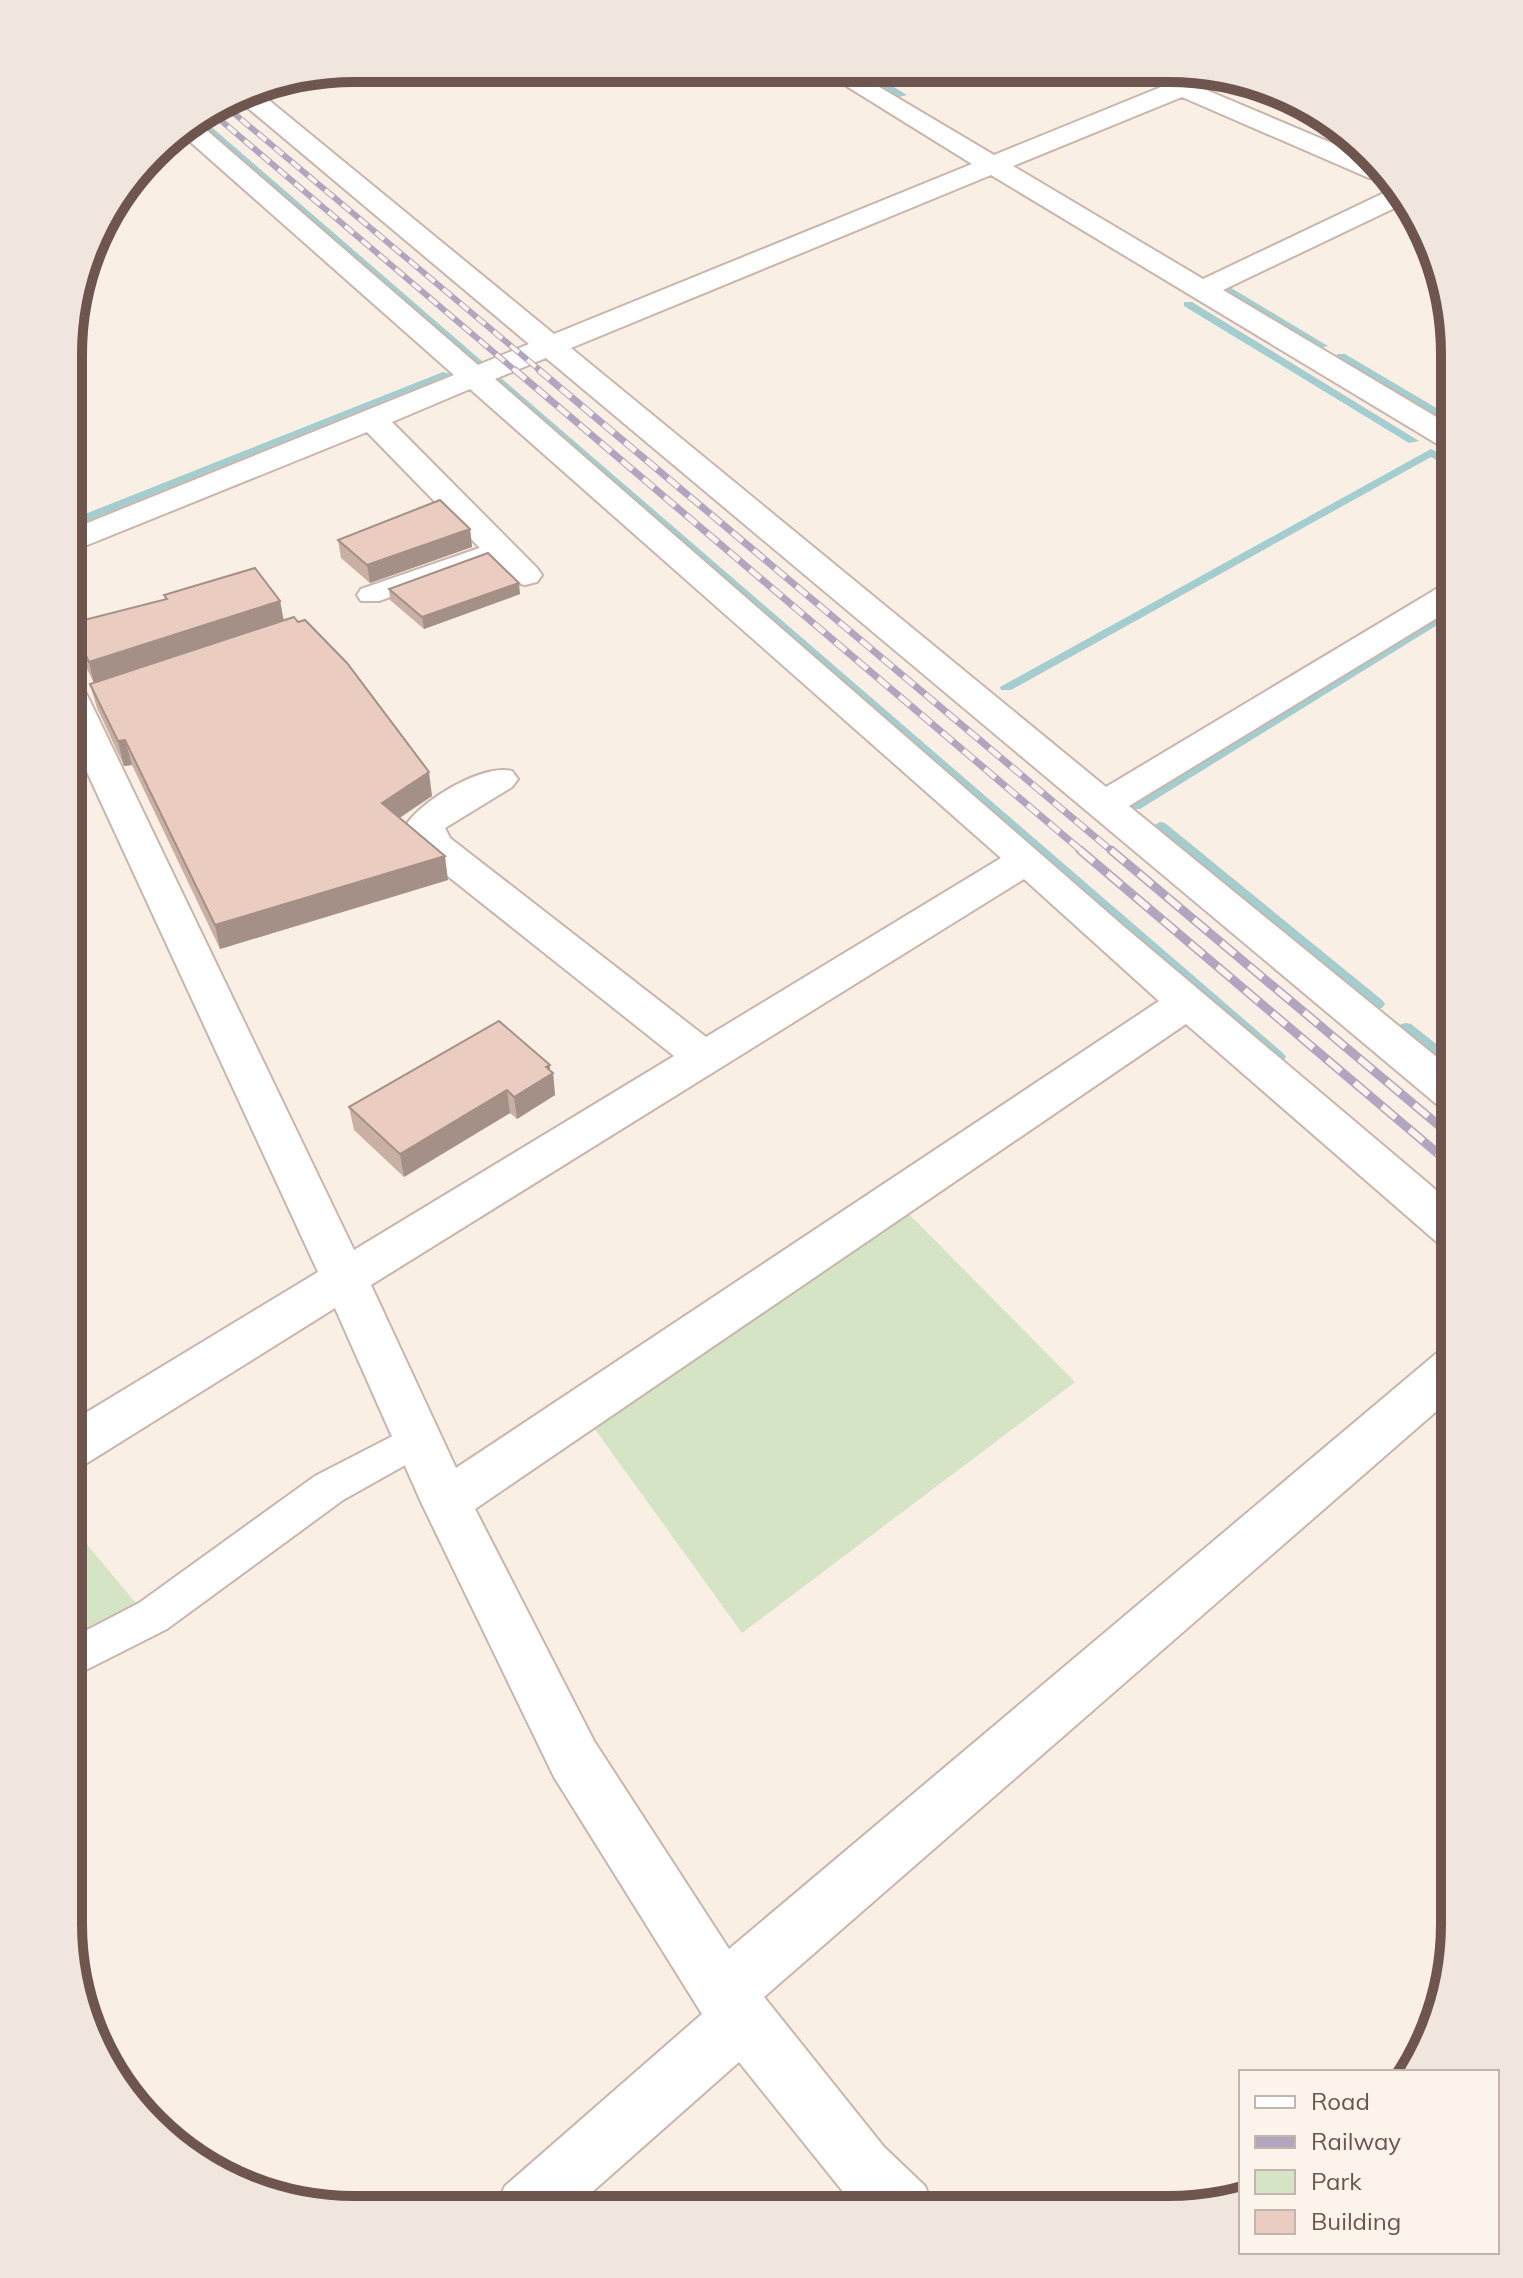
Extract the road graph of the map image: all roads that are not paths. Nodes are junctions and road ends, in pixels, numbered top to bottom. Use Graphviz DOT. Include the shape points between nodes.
graph roads {
  1 [pos="853,82"];
  2 [pos="894,82"];
  3 [pos="1178,82"];
  4 [pos="1193,83"];
  5 [pos="1184,87"];
  6 [pos="255,101"];
  7 [pos="894,107"];
  8 [pos="196,134"];
  9 [pos="992,165"];
  10 [pos="1365,166"];
  11 [pos="1392,199"];
  12 [pos="1201,290"];
  13 [pos="551,345"];
  14 [pos="471,377"];
  15 [pos="371,418"];
  16 [pos="1441,433"];
  17 [pos="82,537"];
  18 [pos="499,549"];
  19 [pos="525,575"];
  20 [pos="370,595"];
  21 [pos="1441,601"];
  22 [pos="82,713"];
  23 [pos="499,779"];
  24 [pos="1103,805"];
  25 [pos="1027,860"];
  26 [pos="1187,1003"];
  27 [pos="705,1058"];
  28 [pos="1441,1084"];
  29 [pos="1440,1220"];
  30 [pos="345,1279"];
  31 [pos="1440,1379"];
  32 [pos="418,1439"];
  33 [pos="82,1440"];
  34 [pos="446,1502"];
  35 [pos="82,1654"];
  36 [pos="733,2006"];
  37 [pos="539,2196"];
  38 [pos="889,2196"];
  1 -- 7 [label="street"];
  2 -- 7 [label="street" via="918,96"];
  3 -- 5 [label="street"];
  4 -- 5 [label="street"];
  5 -- 9 [label="street"];
  5 -- 10 [label="street"];
  6 -- 13 [label="street"];
  7 -- 9 [label="street"];
  8 -- 14 [label="street"];
  9 -- 12 [label="street"];
  9 -- 13 [label="street"];
  11 -- 12 [label="street"];
  12 -- 16 [label="street"];
  13 -- 14 [label="street"];
  13 -- 24 [label="street"];
  14 -- 15 [label="street"];
  14 -- 25 [label="street"];
  15 -- 17 [label="street"];
  15 -- 18 [label="street"];
  18 -- 19 [label="street"];
  18 -- 20 [label="lane"];
  21 -- 24 [label="street"];
  22 -- 30 [label="street"];
  23 -- 27 [label="street" via="425,825 434,845"];
  24 -- 28 [label="street"];
  25 -- 26 [label="street"];
  25 -- 27 [label="street"];
  26 -- 29 [label="street"];
  26 -- 34 [label="street"];
  27 -- 30 [label="street"];
  30 -- 32 [label="street"];
  30 -- 33 [label="street"];
  31 -- 36 [label="street"];
  32 -- 34 [label="street"];
  32 -- 35 [label="lane" via="329,1488 153,1616"];
  34 -- 36 [label="street" via="574,1759"];
  36 -- 37 [label="street"];
  36 -- 38 [label="street"];
}
